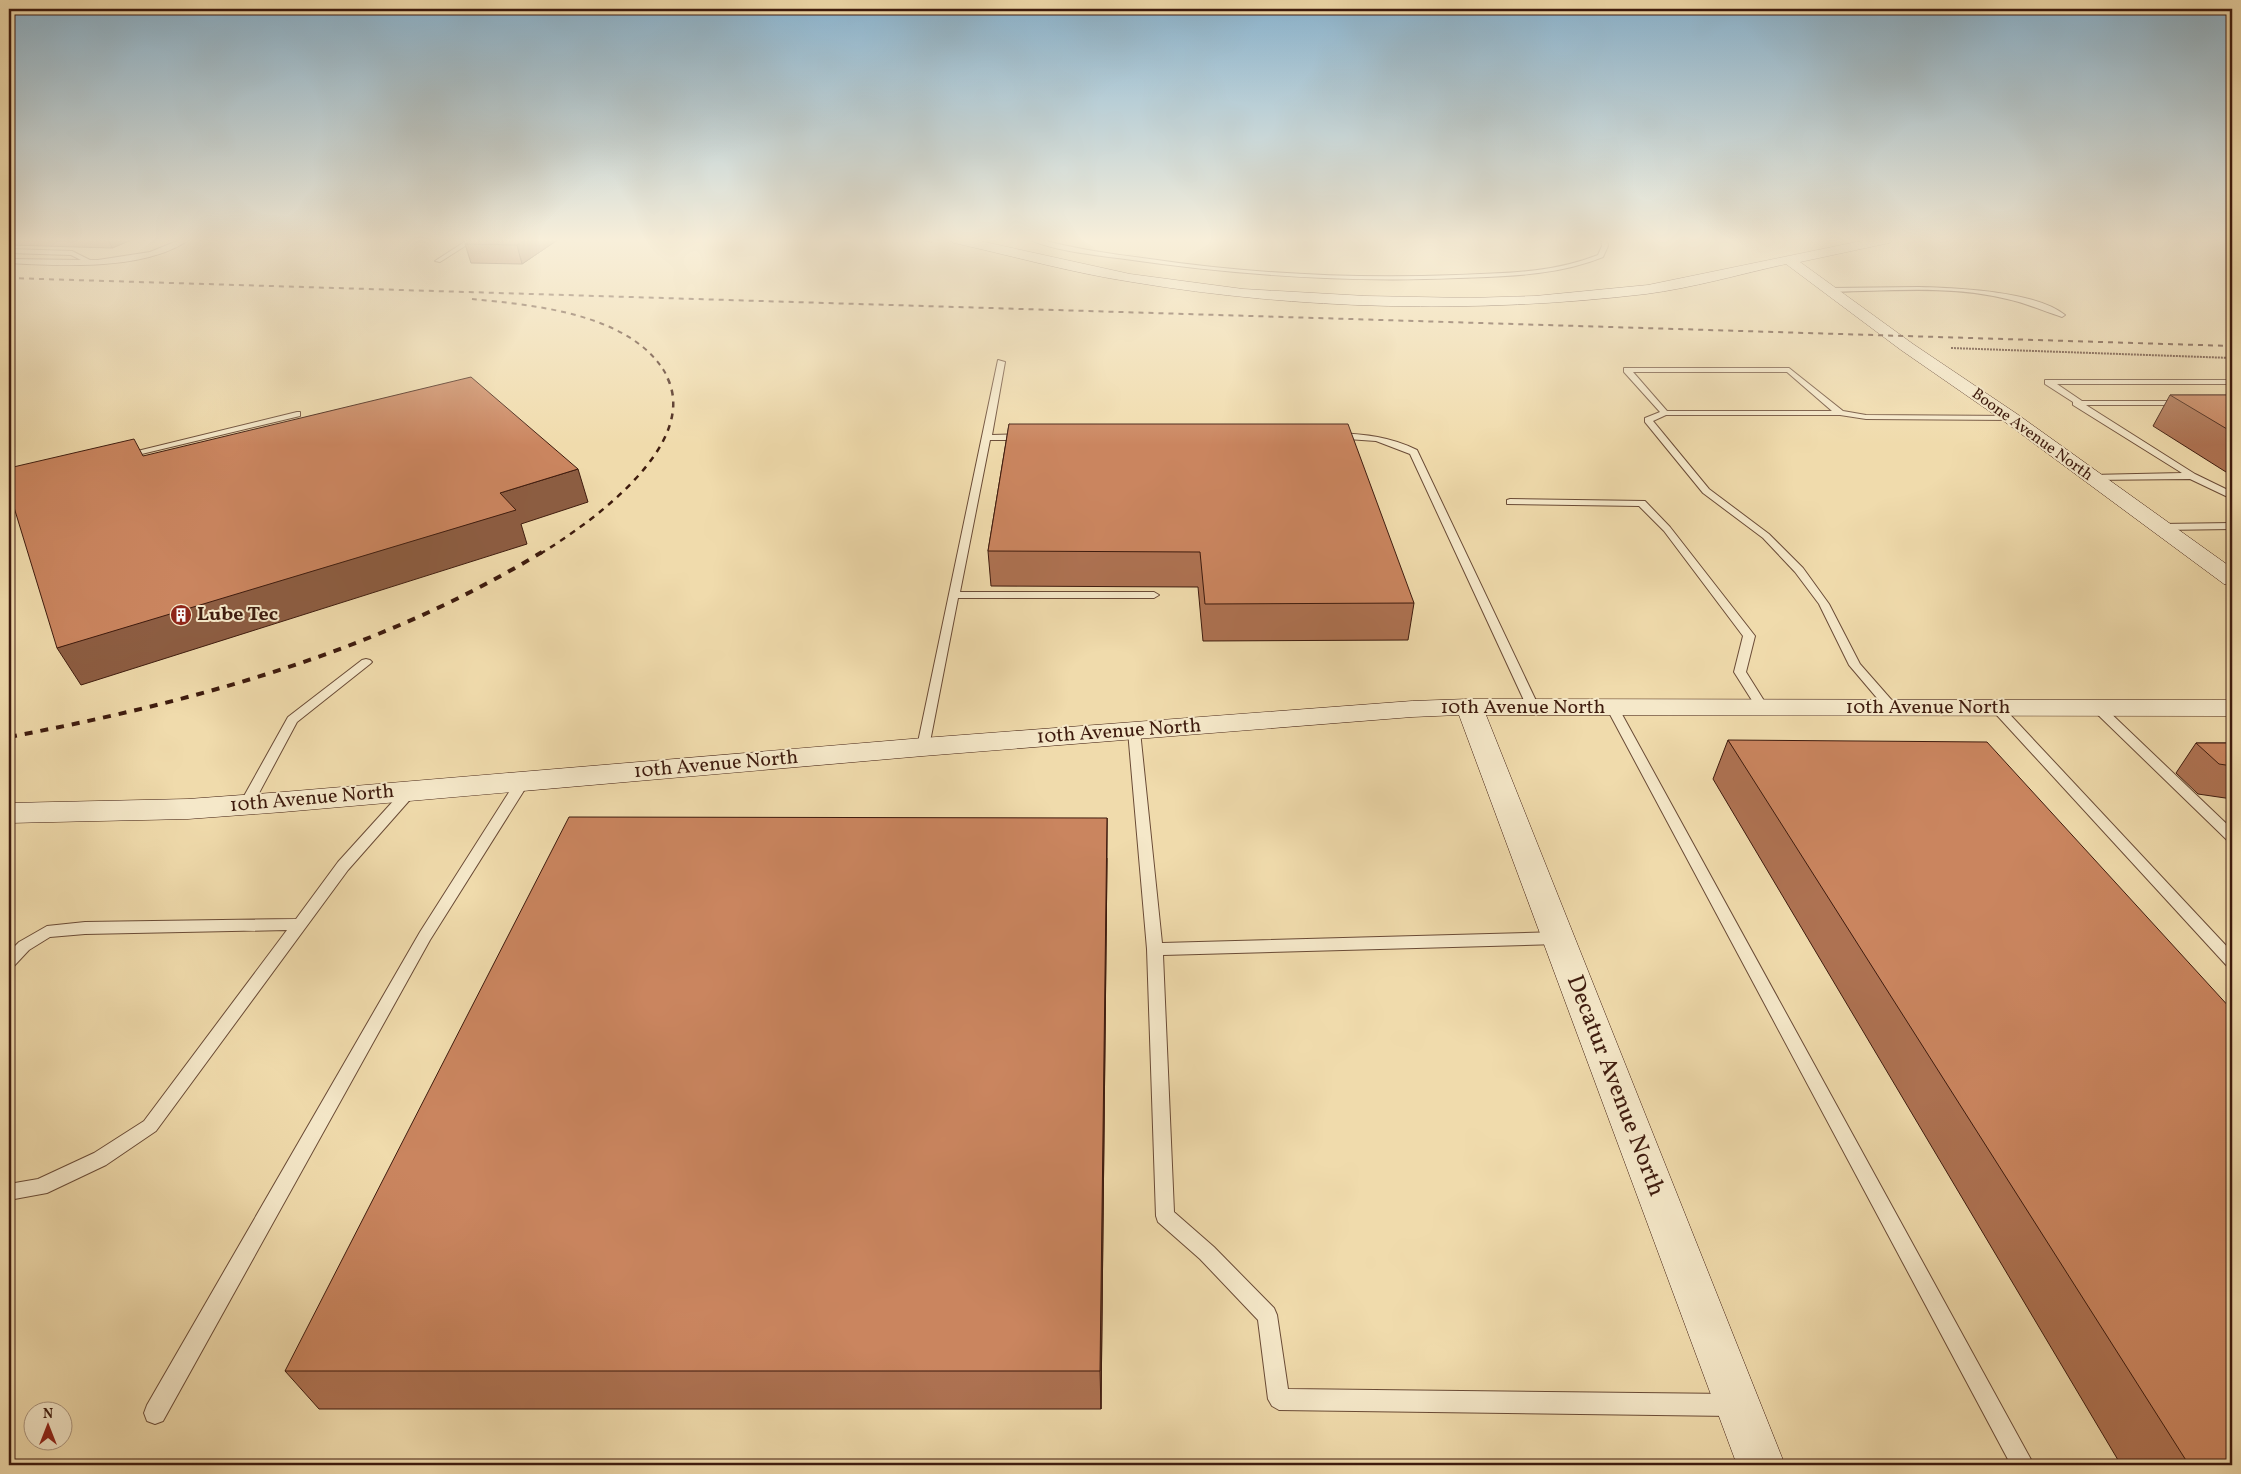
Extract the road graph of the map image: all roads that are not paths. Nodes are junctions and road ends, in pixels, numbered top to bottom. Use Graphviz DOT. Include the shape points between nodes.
graph roads {
  1 [pos="1854,308"];
  2 [pos="2047,308"];
  3 [pos="2062,314"];
  4 [pos="1001,362"];
  5 [pos="2232,382"];
  6 [pos="2080,403"];
  7 [pos="2194,403"];
  8 [pos="1665,413"];
  9 [pos="297,414"];
  10 [pos="1840,414"];
  11 [pos="2011,418"];
  12 [pos="1328,436"];
  13 [pos="1029,437"];
  14 [pos="987,438"];
  15 [pos="120,456"];
  16 [pos="2192,476"];
  17 [pos="2091,478"];
  18 [pos="2232,496"];
  19 [pos="1510,502"];
  20 [pos="2232,526"];
  21 [pos="2161,527"];
  22 [pos="2232,579"];
  23 [pos="954,595"];
  24 [pos="1154,595"];
  25 [pos="366,662"];
  26 [pos="1469,706"];
  27 [pos="1533,707"];
  28 [pos="1612,707"];
  29 [pos="1762,707"];
  30 [pos="1892,708"];
  31 [pos="1997,708"];
  32 [pos="2098,708"];
  33 [pos="2232,708"];
  34 [pos="1134,731"];
  35 [pos="923,747"];
  36 [pos="523,781"];
  37 [pos="410,791"];
  38 [pos="246,805"];
  39 [pos="9,813"];
  40 [pos="2232,837"];
  41 [pos="300,924"];
  42 [pos="1558,938"];
  43 [pos="1155,949"];
  44 [pos="9,962"];
  45 [pos="2232,962"];
  46 [pos="9,1192"];
  47 [pos="1738,1405"];
  48 [pos="155,1413"];
  49 [pos="1761,1465"];
  50 [pos="2023,1465"];
  1 -- 11 [label="street, Boone Avenue North"];
  2 -- 3 [label="lane"];
  4 -- 14 [label="lane"];
  5 -- 6 [label="lane" via="2048,382"];
  6 -- 7 [label="lane"];
  6 -- 16 [label="lane" via="2076,403"];
  8 -- 10 [label="lane"];
  8 -- 10 [label="lane" via="1627,370 1789,370"];
  8 -- 30 [label="lane" via="1648,420 1706,491 1766,536 1800,570 1824,604 1855,666"];
  9 -- 15 [label="lane"];
  10 -- 11 [label="lane"];
  11 -- 17 [label="street, Boone Avenue North"];
  12 -- 27 [label="lane" via="1368,436 1397,443 1414,452"];
  13 -- 14 [label="lane"];
  14 -- 23 [label="lane"];
  16 -- 17 [label="lane"];
  16 -- 18 [label="lane"];
  17 -- 21 [label="street, Boone Avenue North"];
  19 -- 29 [label="lane" via="1642,503 1667,529 1749,636 1740,672"];
  20 -- 21 [label="lane"];
  21 -- 22 [label="street, Boone Avenue North"];
  23 -- 24 [label="lane"];
  23 -- 35 [label="lane"];
  25 -- 38 [label="lane" via="292,720"];
  26 -- 27 [label="street, 10th Avenue North"];
  26 -- 34 [label="street, 10th Avenue North"];
  26 -- 42 [label="street, Decatur Avenue North"];
  27 -- 28 [label="street, 10th Avenue North"];
  28 -- 29 [label="street, 10th Avenue North"];
  28 -- 50 [label="lane"];
  29 -- 30 [label="street, 10th Avenue North"];
  30 -- 31 [label="street, 10th Avenue North"];
  31 -- 32 [label="street, 10th Avenue North"];
  31 -- 45 [label="lane"];
  32 -- 33 [label="street, 10th Avenue North"];
  32 -- 40 [label="lane"];
  34 -- 35 [label="street, 10th Avenue North"];
  34 -- 43 [label="lane"];
  35 -- 36 [label="street, 10th Avenue North"];
  36 -- 37 [label="street, 10th Avenue North"];
  36 -- 48 [label="lane" via="425,936"];
  37 -- 38 [label="street, 10th Avenue North"];
  37 -- 41 [label="lane" via="343,866"];
  38 -- 39 [label="street, 10th Avenue North"];
  41 -- 44 [label="lane" via="85,928 47,932 24,946"];
  41 -- 46 [label="lane" via="150,1126 100,1159 40,1187"];
  42 -- 43 [label="lane"];
  42 -- 47 [label="street, Decatur Avenue North"];
  43 -- 47 [label="lane" via="1164,1216 1207,1253 1267,1315 1279,1399"];
  47 -- 49 [label="street, Decatur Avenue North"];
}
